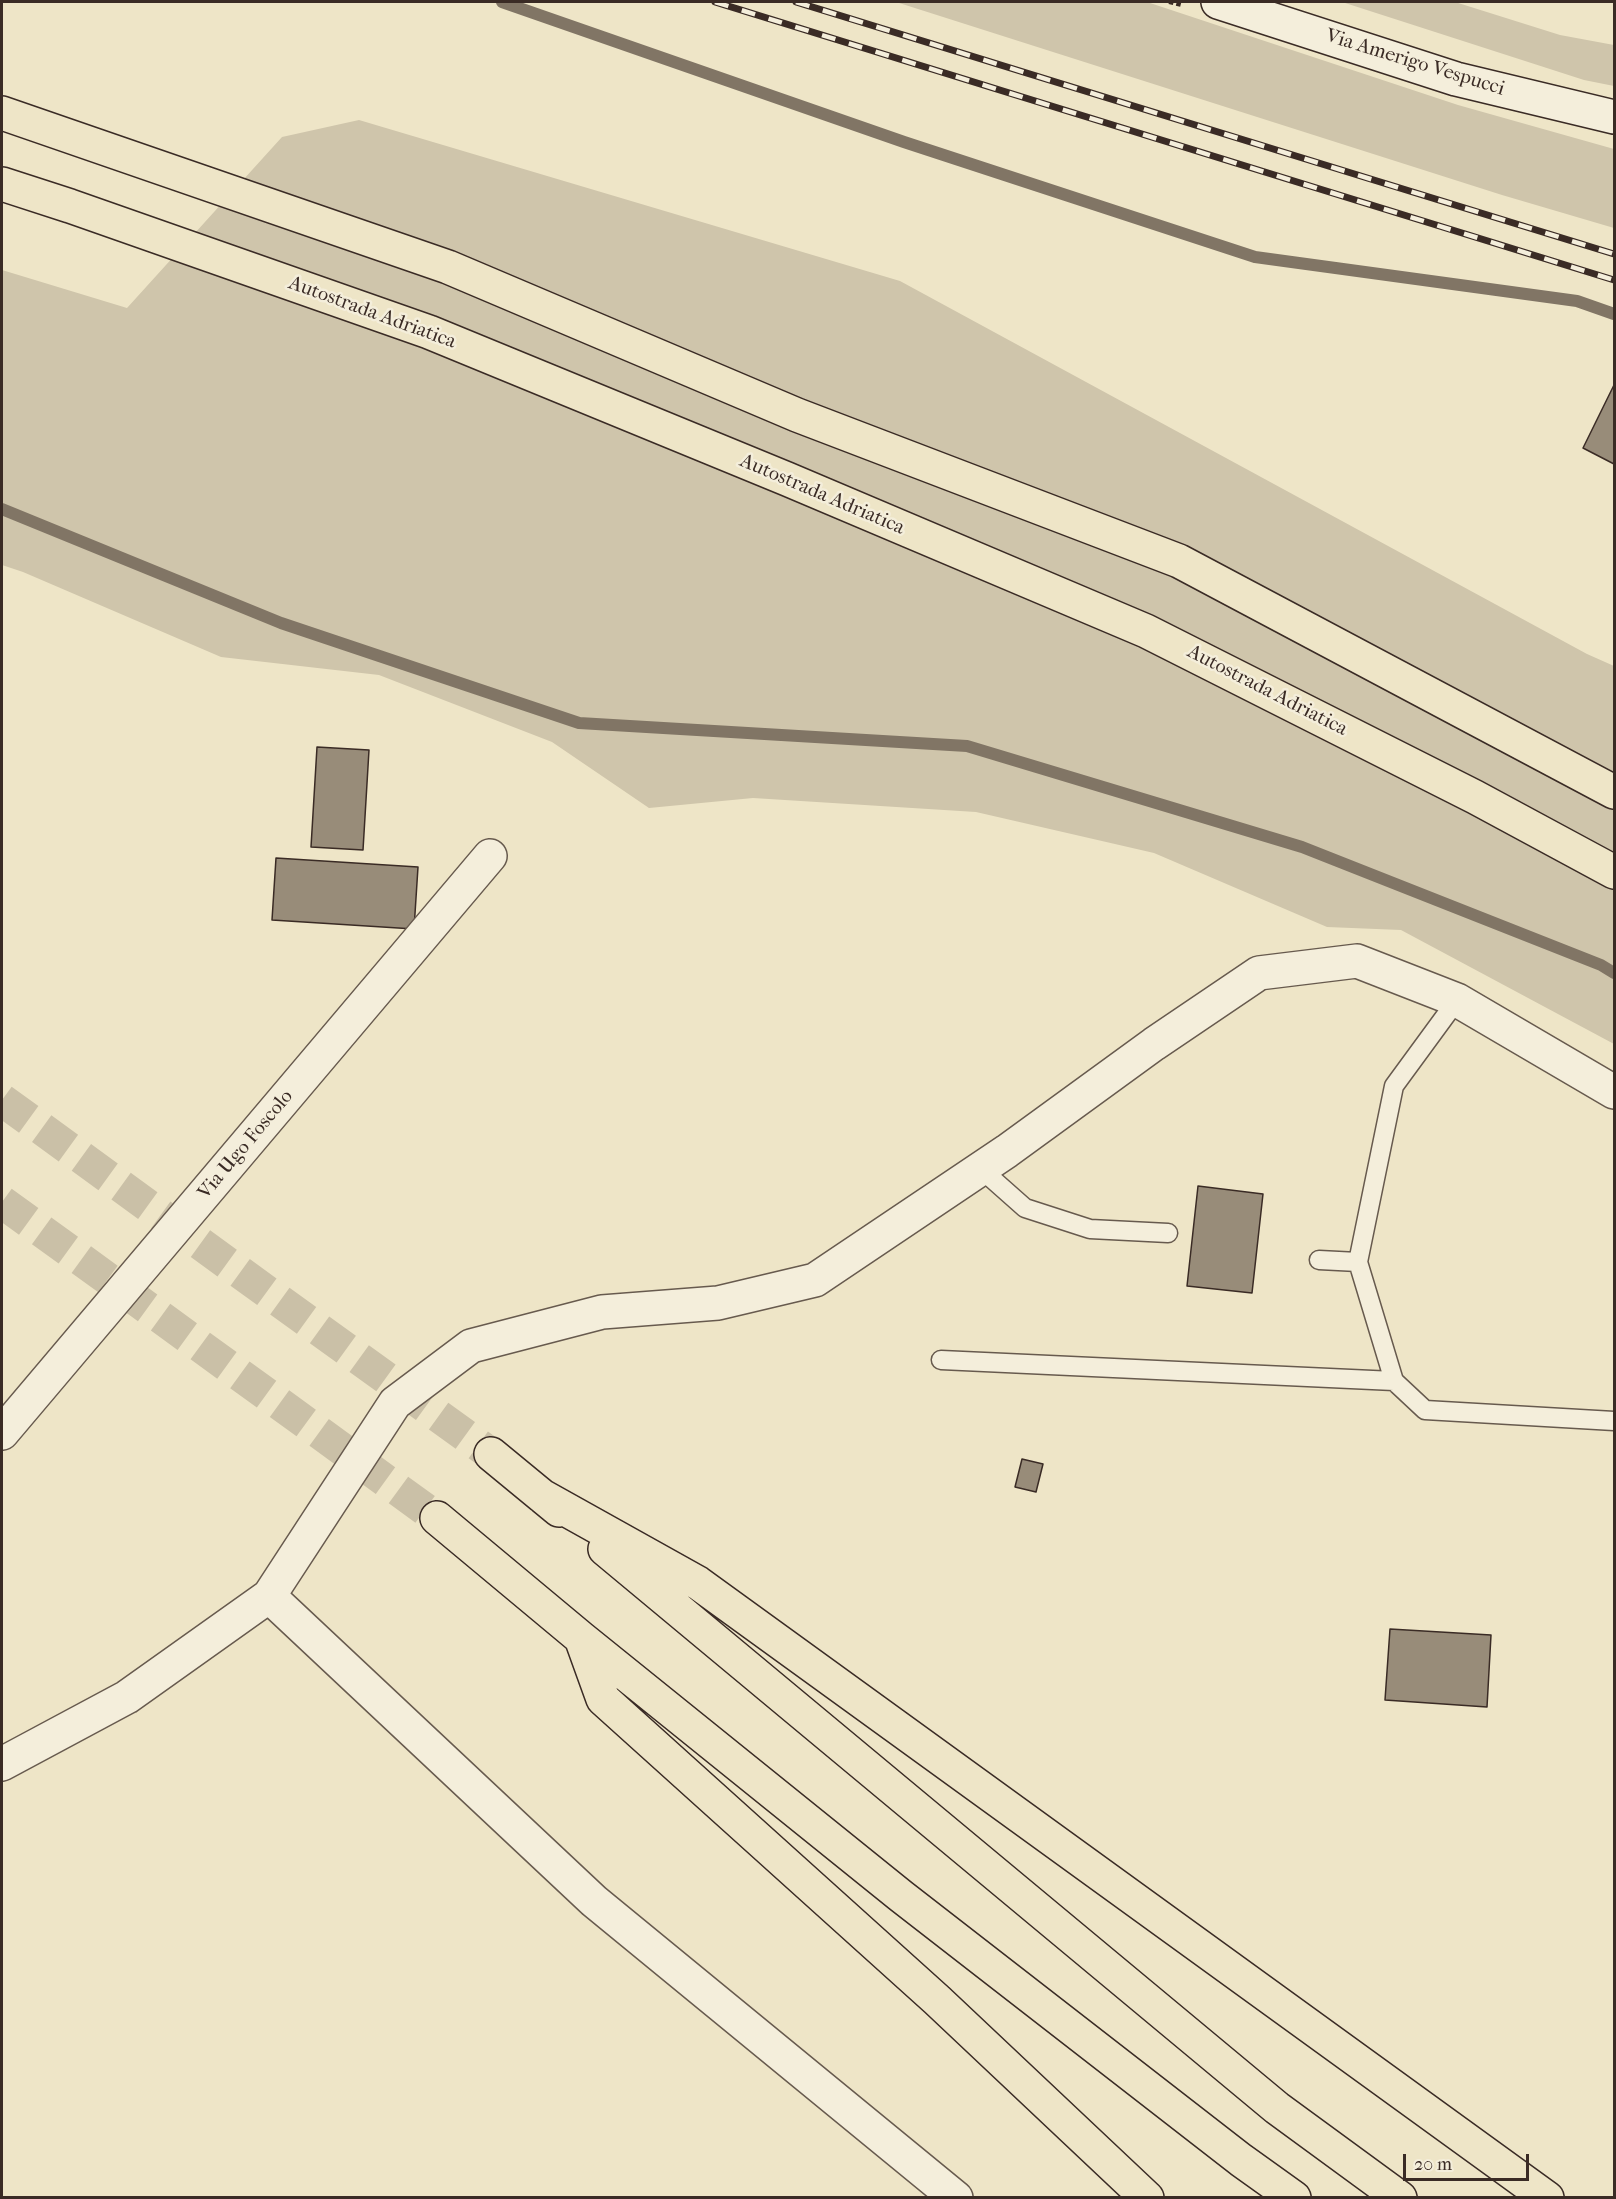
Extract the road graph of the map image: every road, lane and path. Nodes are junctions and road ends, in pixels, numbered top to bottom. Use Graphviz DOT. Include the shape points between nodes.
graph roads {
  1 [pos="1218,2"];
  2 [pos="2,113"];
  3 [pos="1614,117"];
  4 [pos="2,184"];
  5 [pos="1614,792"];
  6 [pos="490,856"];
  7 [pos="1614,872"];
  8 [pos="1457,1000"];
  9 [pos="1614,1092"];
  10 [pos="981,1169"];
  11 [pos="1168,1233"];
  12 [pos="1319,1260"];
  13 [pos="1358,1263"];
  14 [pos="941,1360"];
  15 [pos="1394,1381"];
  16 [pos="1614,1421"];
  17 [pos="2,1433"];
  18 [pos="491,1454"];
  19 [pos="542,1496"];
  20 [pos="437,1518"];
  21 [pos="269,1596"];
  22 [pos="581,1638"];
  23 [pos="2,1764"];
  24 [pos="956,2198"];
  25 [pos="1147,2198"];
  26 [pos="1294,2198"];
  27 [pos="1400,2198"];
  28 [pos="1546,2198"];
  1 -- 3 [label="street, Via Amerigo Vespucci" via="1456,79"];
  2 -- 5 [label="highway" via="448,267 797,415 1179,561"];
  4 -- 7 [label="highway, Autostrada Adriatica" via="429,332 1146,631 1476,797"];
  6 -- 17 [label="street, Via Ugo Foscolo"];
  8 -- 9 [label="street"];
  8 -- 10 [label="street" via="1357,961 1259,973"];
  8 -- 13 [label="lane" via="1394,1086"];
  10 -- 11 [label="lane" via="1025,1208 1090,1229"];
  10 -- 21 [label="street" via="815,1280 718,1303 602,1312 471,1346 395,1403"];
  12 -- 13 [label="lane"];
  13 -- 15 [label="lane"];
  14 -- 15 [label="lane"];
  15 -- 16 [label="lane" via="1425,1410"];
  18 -- 19 [label="highway"];
  19 -- 27 [label="highway" via="1277,2108"];
  19 -- 28 [label="highway" via="698,1583"];
  20 -- 22 [label="highway"];
  21 -- 23 [label="street" via="127,1697"];
  21 -- 24 [label="street" via="594,1901"];
  22 -- 25 [label="highway" via="603,1699 937,2000"];
  22 -- 26 [label="highway" via="901,1896"];
}
